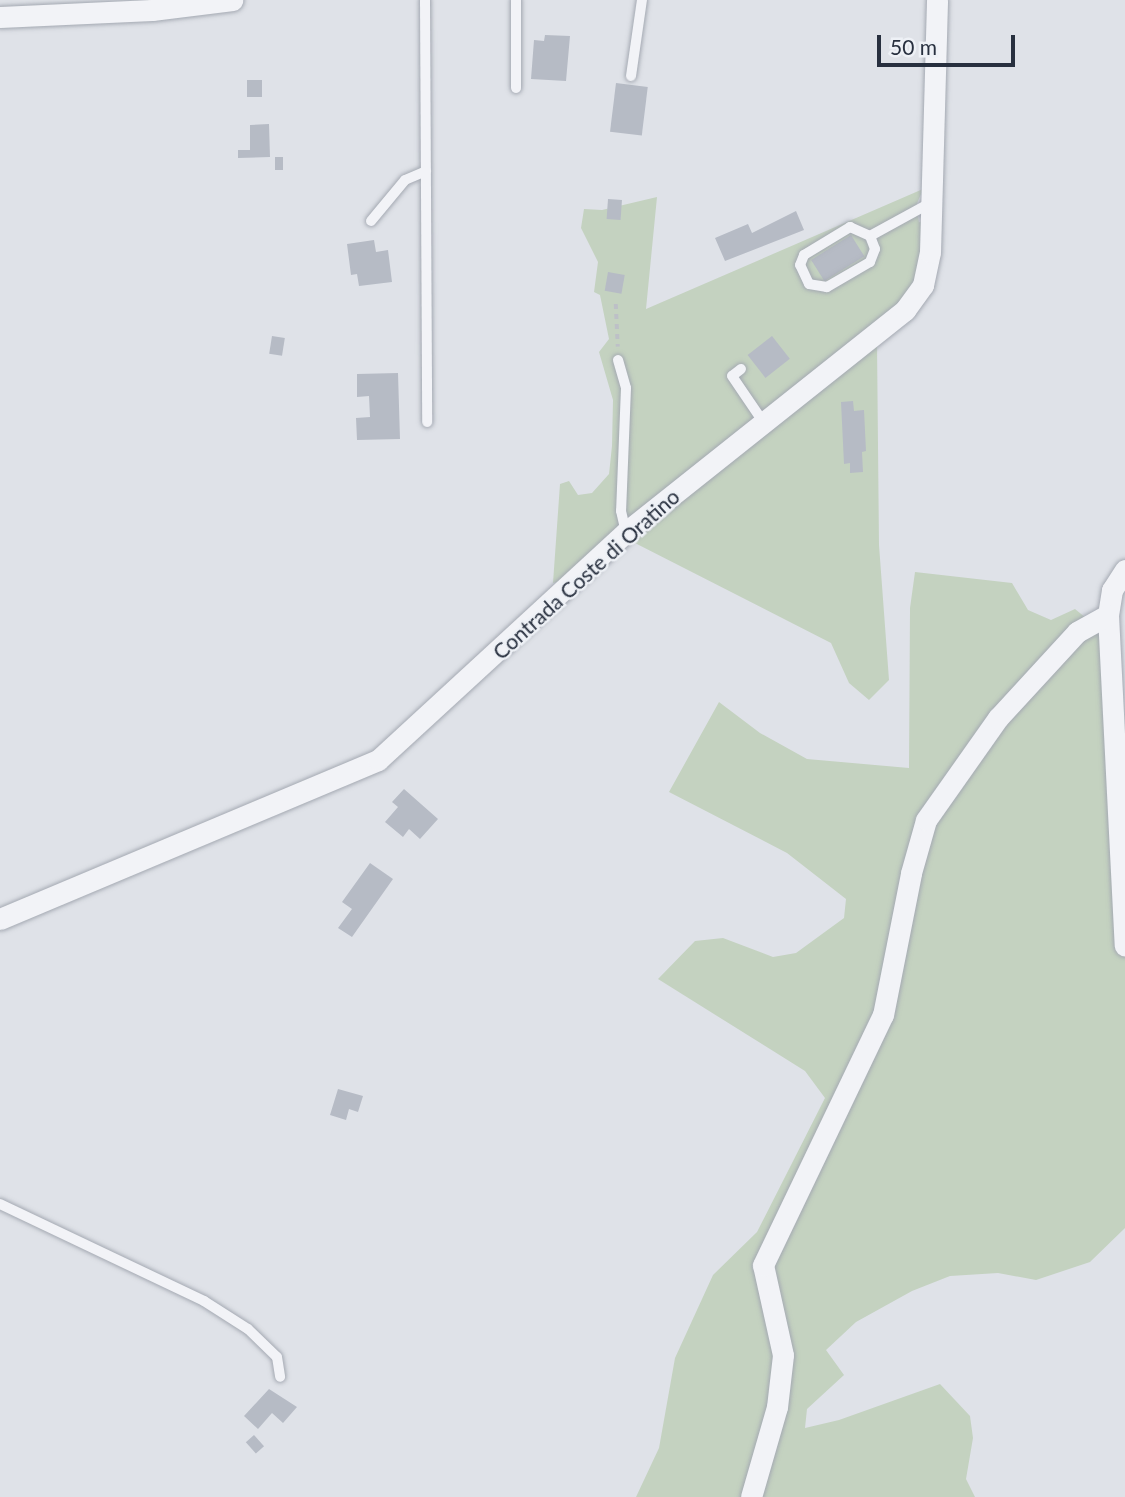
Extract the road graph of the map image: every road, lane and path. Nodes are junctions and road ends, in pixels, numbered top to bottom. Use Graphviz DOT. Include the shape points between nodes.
graph roads {
  1 [pos="232,0"];
  2 [pos="425,0"];
  3 [pos="516,0"];
  4 [pos="642,0"];
  5 [pos="937,0"];
  6 [pos="0,17"];
  7 [pos="631,76"];
  8 [pos="516,88"];
  9 [pos="426,171"];
  10 [pos="932,202"];
  11 [pos="370,221"];
  12 [pos="870,236"];
  13 [pos="617,304"];
  14 [pos="618,360"];
  15 [pos="741,369"];
  16 [pos="427,422"];
  17 [pos="764,423"];
  18 [pos="626,532"];
  19 [pos="1125,570"];
  20 [pos="1108,615"];
  21 [pos="0,919"];
  22 [pos="1125,946"];
  23 [pos="0,1204"];
  24 [pos="280,1377"];
  25 [pos="751,1497"];
  1 -- 6 [label="street" via="152,10"];
  2 -- 9 [label="lane"];
  3 -- 8 [label="lane"];
  4 -- 7 [label="lane"];
  5 -- 10 [label="street, Contrada Coste di Oratino"];
  9 -- 11 [label="lane" via="405,180"];
  9 -- 16 [label="lane"];
  10 -- 12 [label="lane"];
  10 -- 17 [label="street, Contrada Coste di Oratino" via="923,285 905,310"];
  12 -- 12 [label="lane" via="850,227 804,255 802,276 817,288 827,287 870,262 874,248"];
  13 -- 14 [label="path"];
  14 -- 18 [label="lane" via="626,388 621,511"];
  15 -- 17 [label="lane" via="732,376"];
  17 -- 18 [label="street, Contrada Coste di Oratino"];
  18 -- 21 [label="street, Contrada Coste di Oratino" via="378,760"];
  19 -- 20 [label="street" via="1112,590"];
  20 -- 22 [label="street"];
  20 -- 25 [label="street" via="1077,632 998,718 926,820 883,1015 763,1265 783,1355 777,1407"];
  23 -- 24 [label="lane" via="204,1301 248,1329 276,1357"];
}
